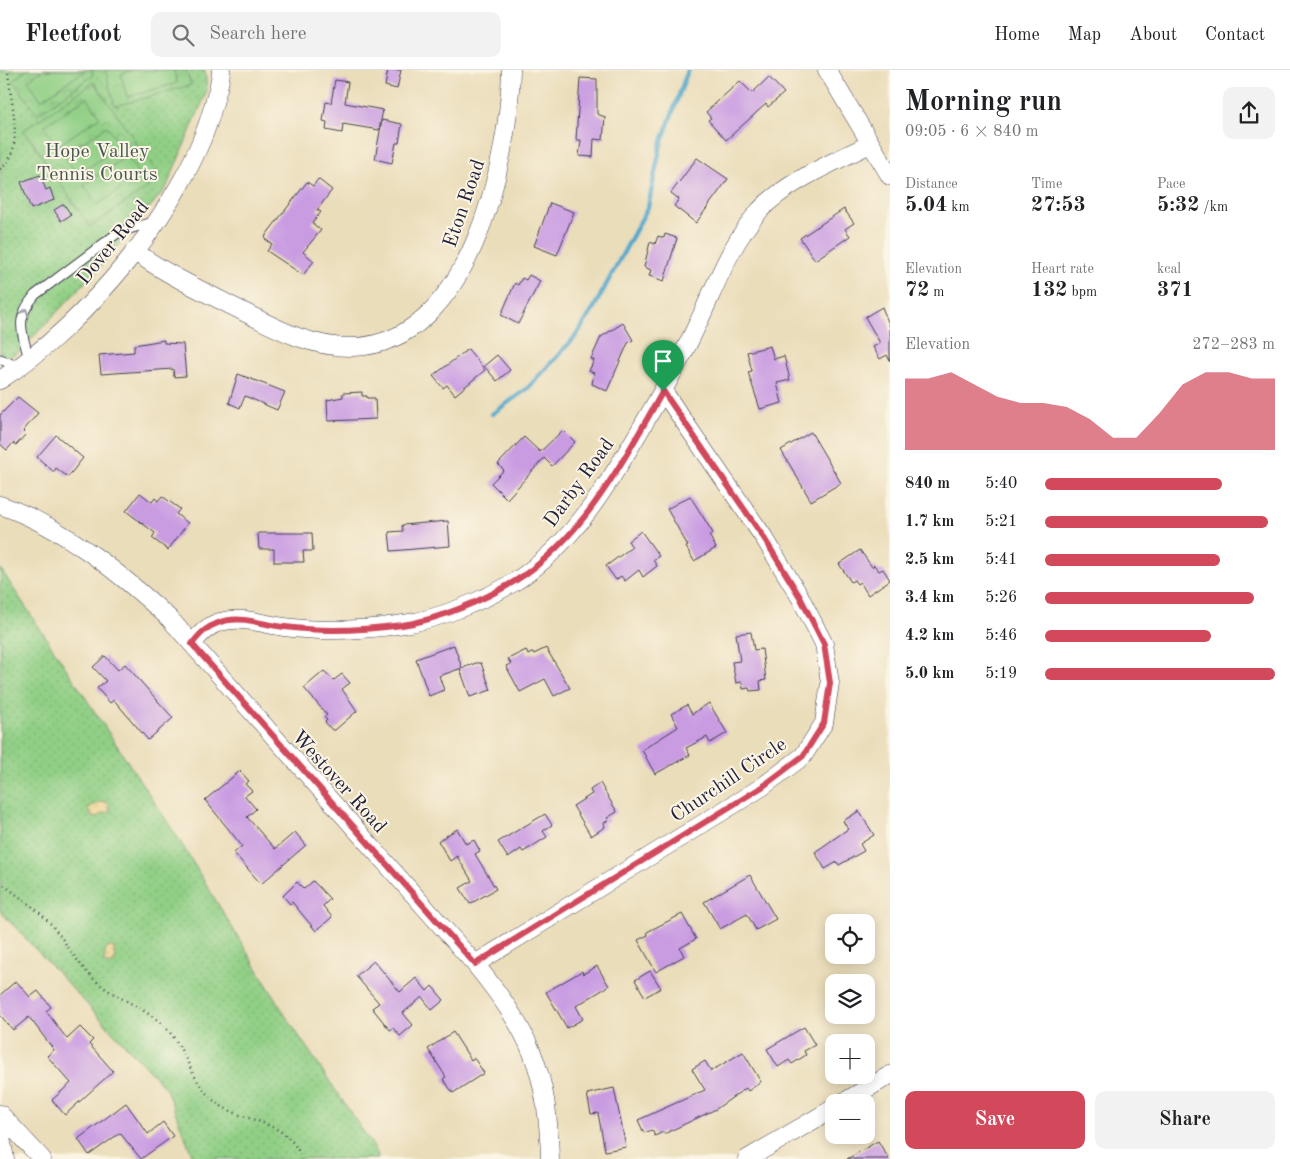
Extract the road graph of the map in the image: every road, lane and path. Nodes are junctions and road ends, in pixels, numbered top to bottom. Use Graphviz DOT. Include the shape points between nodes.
graph roads {
  1 [pos="8,70"];
  2 [pos="222,70"];
  3 [pos="512,70"];
  4 [pos="827,70"];
  5 [pos="870,144"];
  6 [pos="0,168"];
  7 [pos="890,176"];
  8 [pos="157,220"];
  9 [pos="134,251"];
  10 [pos="0,358"];
  11 [pos="24,363"];
  12 [pos="0,380"];
  13 [pos="663,391"];
  14 [pos="0,505"];
  15 [pos="192,644"];
  16 [pos="0,882"];
  17 [pos="475,964"];
  18 [pos="890,1074"];
  19 [pos="857,1094"];
  20 [pos="825,1113"];
  21 [pos="0,1114"];
  22 [pos="0,1132"];
  23 [pos="5,1159"];
  24 [pos="42,1159"];
  25 [pos="302,1159"];
  26 [pos="550,1159"];
  27 [pos="747,1159"];
  1 -- 6 [label="path" via="15,144 9,161"];
  2 -- 8 [label="street, Dover Road" via="201,146 185,179"];
  3 -- 9 [label="street, Eton Road" via="508,128 480,231 444,295 433,310 410,330 355,347 303,340 193,287"];
  4 -- 5 [label="street"];
  5 -- 7 [label="street"];
  5 -- 13 [label="street, Darby Road" via="794,185 759,212 728,255 699,322"];
  8 -- 9 [label="street, Dover Road"];
  11 -- 8 [label="lane, one-way" via="21,324 24,309 35,295 119,232"];
  9 -- 11 [label="street, Dover Road" via="73,322"];
  10 -- 11 [label="lane"];
  11 -- 12 [label="street, Dover Road"];
  13 -- 15 [label="street, Darby Road" via="623,460 589,509 554,549 516,581 424,620 381,627 331,629 234,620 208,628"];
  13 -- 17 [label="street, Churchill Circle" via="764,538 824,644 830,683 824,723 803,756 762,787"];
  14 -- 15 [label="street, Westover Road" via="53,530 115,571 170,619"];
  15 -- 17 [label="street, Westover Road"];
  16 -- 25 [label="path" via="48,920 96,982 142,1008 168,1029 203,1090 214,1102 268,1124 290,1139"];
  17 -- 26 [label="street, Westover Road" via="509,1008 530,1045 548,1107"];
  18 -- 19 [label="street"];
  20 -- 27 [label="street"];
  21 -- 24 [label="street"];
  22 -- 23 [label="street"];
}
